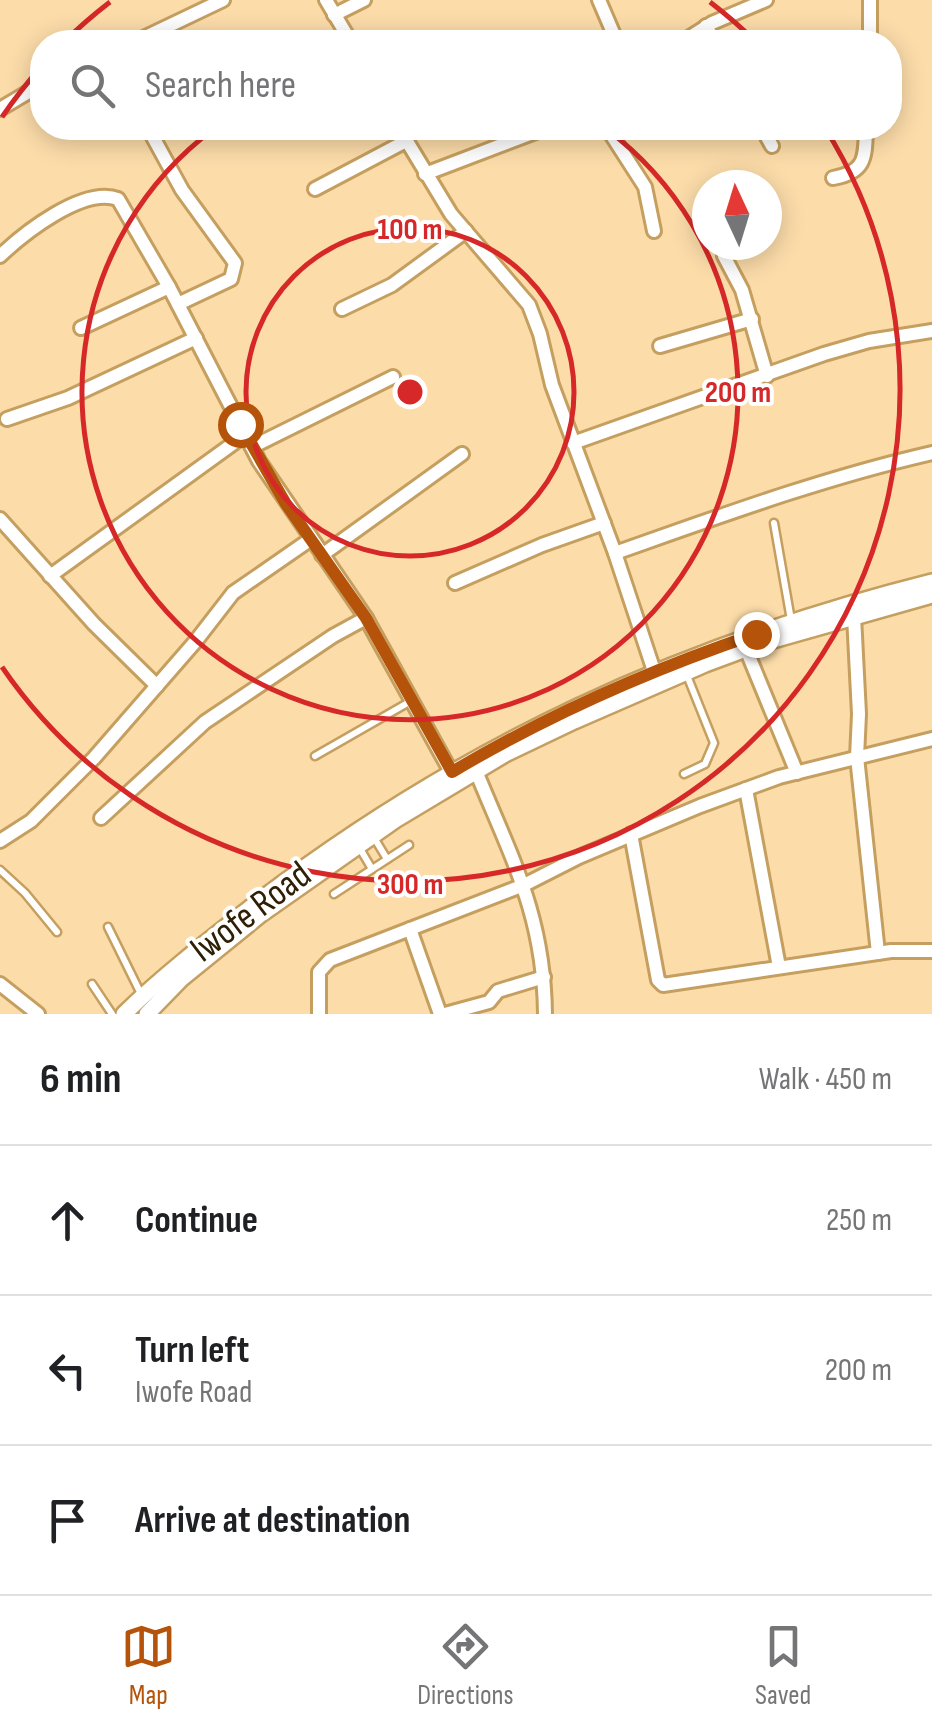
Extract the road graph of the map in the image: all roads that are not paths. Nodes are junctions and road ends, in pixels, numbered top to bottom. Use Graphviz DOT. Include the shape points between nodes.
graph roads {
  1 [pos="223,0"];
  2 [pos="326,0"];
  3 [pos="364,0"];
  4 [pos="599,0"];
  5 [pos="766,0"];
  6 [pos="870,0"];
  7 [pos="334,15"];
  8 [pos="706,26"];
  9 [pos="160,30"];
  10 [pos="343,30"];
  11 [pos="612,30"];
  12 [pos="700,30"];
  13 [pos="708,30"];
  14 [pos="870,30"];
  15 [pos="30,91"];
  16 [pos="0,109"];
  17 [pos="155,140"];
  18 [pos="392,140"];
  19 [pos="405,140"];
  20 [pos="514,140"];
  21 [pos="615,140"];
  22 [pos="769,140"];
  23 [pos="864,140"];
  24 [pos="772,146"];
  25 [pos="425,174"];
  26 [pos="833,178"];
  27 [pos="316,188"];
  28 [pos="466,231"];
  29 [pos="654,231"];
  30 [pos="0,256"];
  31 [pos="726,260"];
  32 [pos="169,287"];
  33 [pos="178,304"];
  34 [pos="342,309"];
  35 [pos="752,319"];
  36 [pos="81,328"];
  37 [pos="932,331"];
  38 [pos="196,338"];
  39 [pos="660,346"];
  40 [pos="767,376"];
  41 [pos="393,377"];
  42 [pos="6,419"];
  43 [pos="249,441"];
  44 [pos="573,443"];
  45 [pos="932,452"];
  46 [pos="462,454"];
  47 [pos="0,519"];
  48 [pos="604,523"];
  49 [pos="774,523"];
  50 [pos="7,538"];
  51 [pos="311,539"];
  52 [pos="615,554"];
  53 [pos="322,555"];
  54 [pos="50,576"];
  55 [pos="932,582"];
  56 [pos="456,583"];
  57 [pos="932,595"];
  58 [pos="885,601"];
  59 [pos="854,616"];
  60 [pos="366,618"];
  61 [pos="792,622"];
  62 [pos="746,649"];
  63 [pos="654,671"];
  64 [pos="686,672"];
  65 [pos="157,686"];
  66 [pos="412,700"];
  67 [pos="932,739"];
  68 [pos="315,756"];
  69 [pos="858,757"];
  70 [pos="476,771"];
  71 [pos="452,772"];
  72 [pos="797,773"];
  73 [pos="684,774"];
  74 [pos="746,789"];
  75 [pos="102,818"];
  76 [pos="630,834"];
  77 [pos="374,836"];
  78 [pos="0,841"];
  79 [pos="358,846"];
  80 [pos="409,846"];
  81 [pos="388,859"];
  82 [pos="372,869"];
  83 [pos="0,870"];
  84 [pos="524,885"];
  85 [pos="334,894"];
  86 [pos="108,927"];
  87 [pos="410,929"];
  88 [pos="57,932"];
  89 [pos="932,950"];
  90 [pos="878,953"];
  91 [pos="778,966"];
  92 [pos="544,977"];
  93 [pos="0,984"];
  94 [pos="92,984"];
  95 [pos="151,1009"];
  96 [pos="38,1014"];
  97 [pos="112,1014"];
  98 [pos="124,1014"];
  99 [pos="319,1014"];
  100 [pos="442,1014"];
  101 [pos="545,1014"];
  1 -- 9 [label="street"];
  2 -- 7 [label="street"];
  3 -- 7 [label="street"];
  4 -- 11 [label="street"];
  5 -- 8 [label="street"];
  6 -- 14 [label="street"];
  7 -- 10 [label="street"];
  8 -- 12 [label="street"];
  8 -- 13 [label="street"];
  15 -- 16 [label="street"];
  17 -- 33 [label="street" via="234,263 231,280"];
  18 -- 27 [label="street"];
  19 -- 25 [label="street"];
  20 -- 25 [label="street"];
  21 -- 29 [label="street" via="645,187"];
  22 -- 24 [label="street"];
  23 -- 26 [label="street" via="860,167"];
  25 -- 28 [label="street"];
  28 -- 34 [label="street" via="392,285"];
  28 -- 44 [label="street" via="529,305"];
  30 -- 32 [label="street" via="37,224 110,196 118,199"];
  31 -- 35 [label="street"];
  32 -- 33 [label="street"];
  32 -- 36 [label="street"];
  33 -- 38 [label="street"];
  35 -- 39 [label="street"];
  35 -- 40 [label="street"];
  37 -- 40 [label="street" via="854,346"];
  38 -- 42 [label="street"];
  38 -- 43 [label="street"];
  40 -- 44 [label="street"];
  41 -- 43 [label="street"];
  43 -- 51 [label="street"];
  43 -- 54 [label="street"];
  44 -- 48 [label="street"];
  45 -- 52 [label="street" via="760,501"];
  46 -- 53 [label="street"];
  47 -- 50 [label="street"];
  48 -- 52 [label="street"];
  48 -- 56 [label="street"];
  49 -- 61 [label="lane"];
  50 -- 54 [label="street"];
  51 -- 53 [label="street"];
  51 -- 65 [label="street" via="233,593"];
  52 -- 63 [label="street"];
  53 -- 60 [label="street"];
  54 -- 65 [label="street"];
  55 -- 58 [label="street, Iwofe Road"];
  57 -- 58 [label="street, Iwofe Road"];
  58 -- 59 [label="street, Iwofe Road"];
  58 -- 61 [label="street, Iwofe Road"];
  59 -- 62 [label="street, Iwofe Road"];
  59 -- 69 [label="street"];
  60 -- 66 [label="street"];
  60 -- 75 [label="street" via="204,722"];
  61 -- 63 [label="street, Iwofe Road"];
  62 -- 64 [label="street, Iwofe Road"];
  62 -- 72 [label="street"];
  63 -- 71 [label="street, Iwofe Road"];
  64 -- 70 [label="street, Iwofe Road"];
  64 -- 73 [label="lane" via="714,743 705,764"];
  65 -- 78 [label="street" via="32,821"];
  66 -- 68 [label="lane"];
  66 -- 71 [label="street"];
  67 -- 69 [label="street"];
  69 -- 72 [label="street"];
  69 -- 90 [label="street"];
  70 -- 77 [label="street, Iwofe Road"];
  70 -- 84 [label="street"];
  71 -- 95 [label="street, Iwofe Road" via="290,878"];
  72 -- 74 [label="street"];
  74 -- 76 [label="street"];
  74 -- 91 [label="street"];
  76 -- 84 [label="street"];
  76 -- 91 [label="street" via="663,985"];
  77 -- 79 [label="street, Iwofe Road"];
  77 -- 81 [label="lane"];
  79 -- 82 [label="lane"];
  79 -- 95 [label="street, Iwofe Road" via="225,942"];
  80 -- 81 [label="lane"];
  81 -- 82 [label="lane"];
  82 -- 85 [label="lane"];
  83 -- 88 [label="lane"];
  84 -- 87 [label="street"];
  84 -- 92 [label="street"];
  86 -- 95 [label="lane"];
  87 -- 99 [label="street" via="321,966"];
  87 -- 100 [label="street"];
  89 -- 90 [label="street"];
  90 -- 91 [label="street"];
  92 -- 100 [label="street" via="498,990 490,1002"];
  92 -- 101 [label="street"];
  93 -- 96 [label="street"];
  94 -- 97 [label="lane"];
  95 -- 98 [label="street, Iwofe Road"];
}
